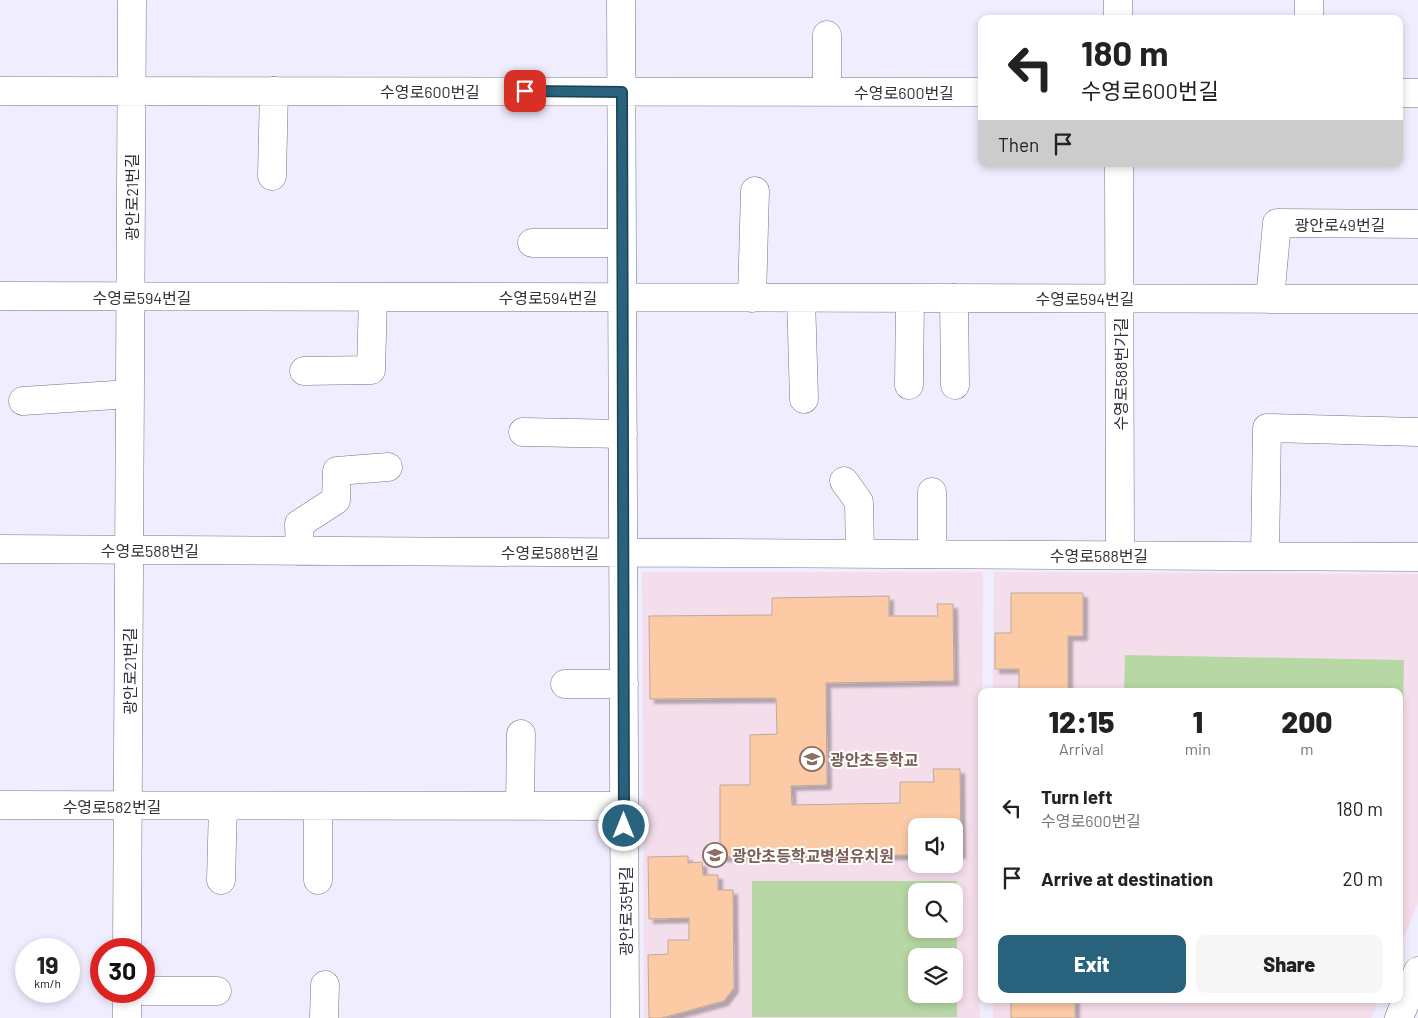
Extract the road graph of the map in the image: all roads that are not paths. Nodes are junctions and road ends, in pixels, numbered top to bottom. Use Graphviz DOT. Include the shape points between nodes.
graph roads {
  1 [pos="132,0"];
  2 [pos="621,0"];
  3 [pos="1118,0"];
  4 [pos="1309,0"];
  5 [pos="1118,15"];
  6 [pos="1309,15"];
  7 [pos="827,35"];
  8 [pos="0,90"];
  9 [pos="132,91"];
  10 [pos="274,91"];
  11 [pos="622,92"];
  12 [pos="827,92"];
  13 [pos="978,92"];
  14 [pos="1403,93"];
  15 [pos="1418,93"];
  16 [pos="1119,167"];
  17 [pos="272,176"];
  18 [pos="755,191"];
  19 [pos="1418,224"];
  20 [pos="622,242"];
  21 [pos="532,243"];
  22 [pos="0,296"];
  23 [pos="131,297"];
  24 [pos="373,297"];
  25 [pos="622,298"];
  26 [pos="752,298"];
  27 [pos="801,298"];
  28 [pos="910,298"];
  29 [pos="954,298"];
  30 [pos="1119,298"];
  31 [pos="1270,299"];
  32 [pos="1418,299"];
  33 [pos="304,371"];
  34 [pos="909,385"];
  35 [pos="955,386"];
  36 [pos="130,394"];
  37 [pos="804,399"];
  38 [pos="23,401"];
  39 [pos="523,432"];
  40 [pos="1418,432"];
  41 [pos="623,434"];
  42 [pos="388,467"];
  43 [pos="844,481"];
  44 [pos="932,492"];
  45 [pos="0,549"];
  46 [pos="129,550"];
  47 [pos="300,551"];
  48 [pos="623,552"];
  49 [pos="860,554"];
  50 [pos="932,554"];
  51 [pos="1120,555"];
  52 [pos="1266,556"];
  53 [pos="1418,557"];
  54 [pos="566,684"];
  55 [pos="624,684"];
  56 [pos="521,734"];
  57 [pos="0,805"];
  58 [pos="128,806"];
  59 [pos="223,806"];
  60 [pos="318,806"];
  61 [pos="520,806"];
  62 [pos="624,806"];
  63 [pos="221,880"];
  64 [pos="318,880"];
  65 [pos="127,938"];
  66 [pos="1418,971"];
  67 [pos="325,985"];
  68 [pos="155,991"];
  69 [pos="217,991"];
  70 [pos="127,1003"];
  71 [pos="127,1018"];
  72 [pos="324,1018"];
  73 [pos="625,1018"];
  74 [pos="1399,1018"];
  1 -- 9 [label="street, 광안로21번길"];
  2 -- 11 [label="street, 광안로35번길"];
  3 -- 5 [label="street"];
  4 -- 6 [label="street"];
  7 -- 12 [label="street"];
  8 -- 9 [label="street, 수영로600번길"];
  9 -- 10 [label="street, 수영로600번길"];
  9 -- 23 [label="street, 광안로21번길"];
  10 -- 11 [label="street, 수영로600번길"];
  10 -- 17 [label="street"];
  11 -- 12 [label="street, 수영로600번길"];
  11 -- 20 [label="street, 광안로35번길"];
  12 -- 13 [label="street, 수영로600번길"];
  14 -- 15 [label="street"];
  16 -- 30 [label="street, 수영로588번가길"];
  18 -- 26 [label="street"];
  19 -- 31 [label="street, 광안로49번길" via="1277,223"];
  20 -- 21 [label="street"];
  20 -- 25 [label="street, 광안로35번길"];
  22 -- 23 [label="street, 수영로594번길"];
  23 -- 24 [label="street, 수영로594번길"];
  23 -- 36 [label="street, 광안로21번길"];
  24 -- 25 [label="street, 수영로594번길"];
  24 -- 33 [label="street" via="371,370"];
  25 -- 26 [label="street, 수영로594번길"];
  25 -- 41 [label="street, 광안로35번길"];
  26 -- 27 [label="street, 수영로594번길"];
  27 -- 28 [label="street, 수영로594번길"];
  27 -- 37 [label="street"];
  28 -- 29 [label="street, 수영로594번길"];
  28 -- 34 [label="street"];
  29 -- 30 [label="street, 수영로594번길"];
  29 -- 35 [label="street"];
  30 -- 31 [label="street, 수영로594번길"];
  30 -- 51 [label="street, 수영로588번가길"];
  31 -- 32 [label="street, 수영로594번길"];
  36 -- 38 [label="street"];
  36 -- 46 [label="street, 광안로21번길"];
  39 -- 41 [label="street"];
  40 -- 52 [label="street" via="1266,428"];
  41 -- 48 [label="street, 광안로35번길"];
  42 -- 47 [label="street" via="336,471 336,500 299,524"];
  43 -- 49 [label="street" via="859,502"];
  44 -- 50 [label="street"];
  45 -- 46 [label="street, 수영로588번길"];
  46 -- 47 [label="street, 수영로588번길"];
  46 -- 58 [label="street, 광안로21번길"];
  47 -- 48 [label="street, 수영로588번길"];
  48 -- 49 [label="street, 수영로588번길"];
  48 -- 55 [label="street, 광안로35번길"];
  49 -- 50 [label="street, 수영로588번길"];
  50 -- 51 [label="street, 수영로588번길"];
  51 -- 52 [label="street, 수영로588번길"];
  52 -- 53 [label="street, 수영로588번길"];
  54 -- 55 [label="street"];
  55 -- 62 [label="street, 광안로35번길"];
  56 -- 61 [label="street"];
  57 -- 58 [label="street, 수영로582번길"];
  58 -- 59 [label="street, 수영로582번길"];
  58 -- 65 [label="street, 광안로21번길"];
  59 -- 60 [label="street, 수영로582번길"];
  59 -- 63 [label="street"];
  60 -- 61 [label="street, 수영로582번길"];
  60 -- 64 [label="street"];
  61 -- 62 [label="street, 수영로582번길"];
  62 -- 73 [label="street, 광안로35번길"];
  66 -- 74 [label="street"];
  67 -- 72 [label="street"];
  68 -- 69 [label="street"];
  70 -- 71 [label="street"];
}
